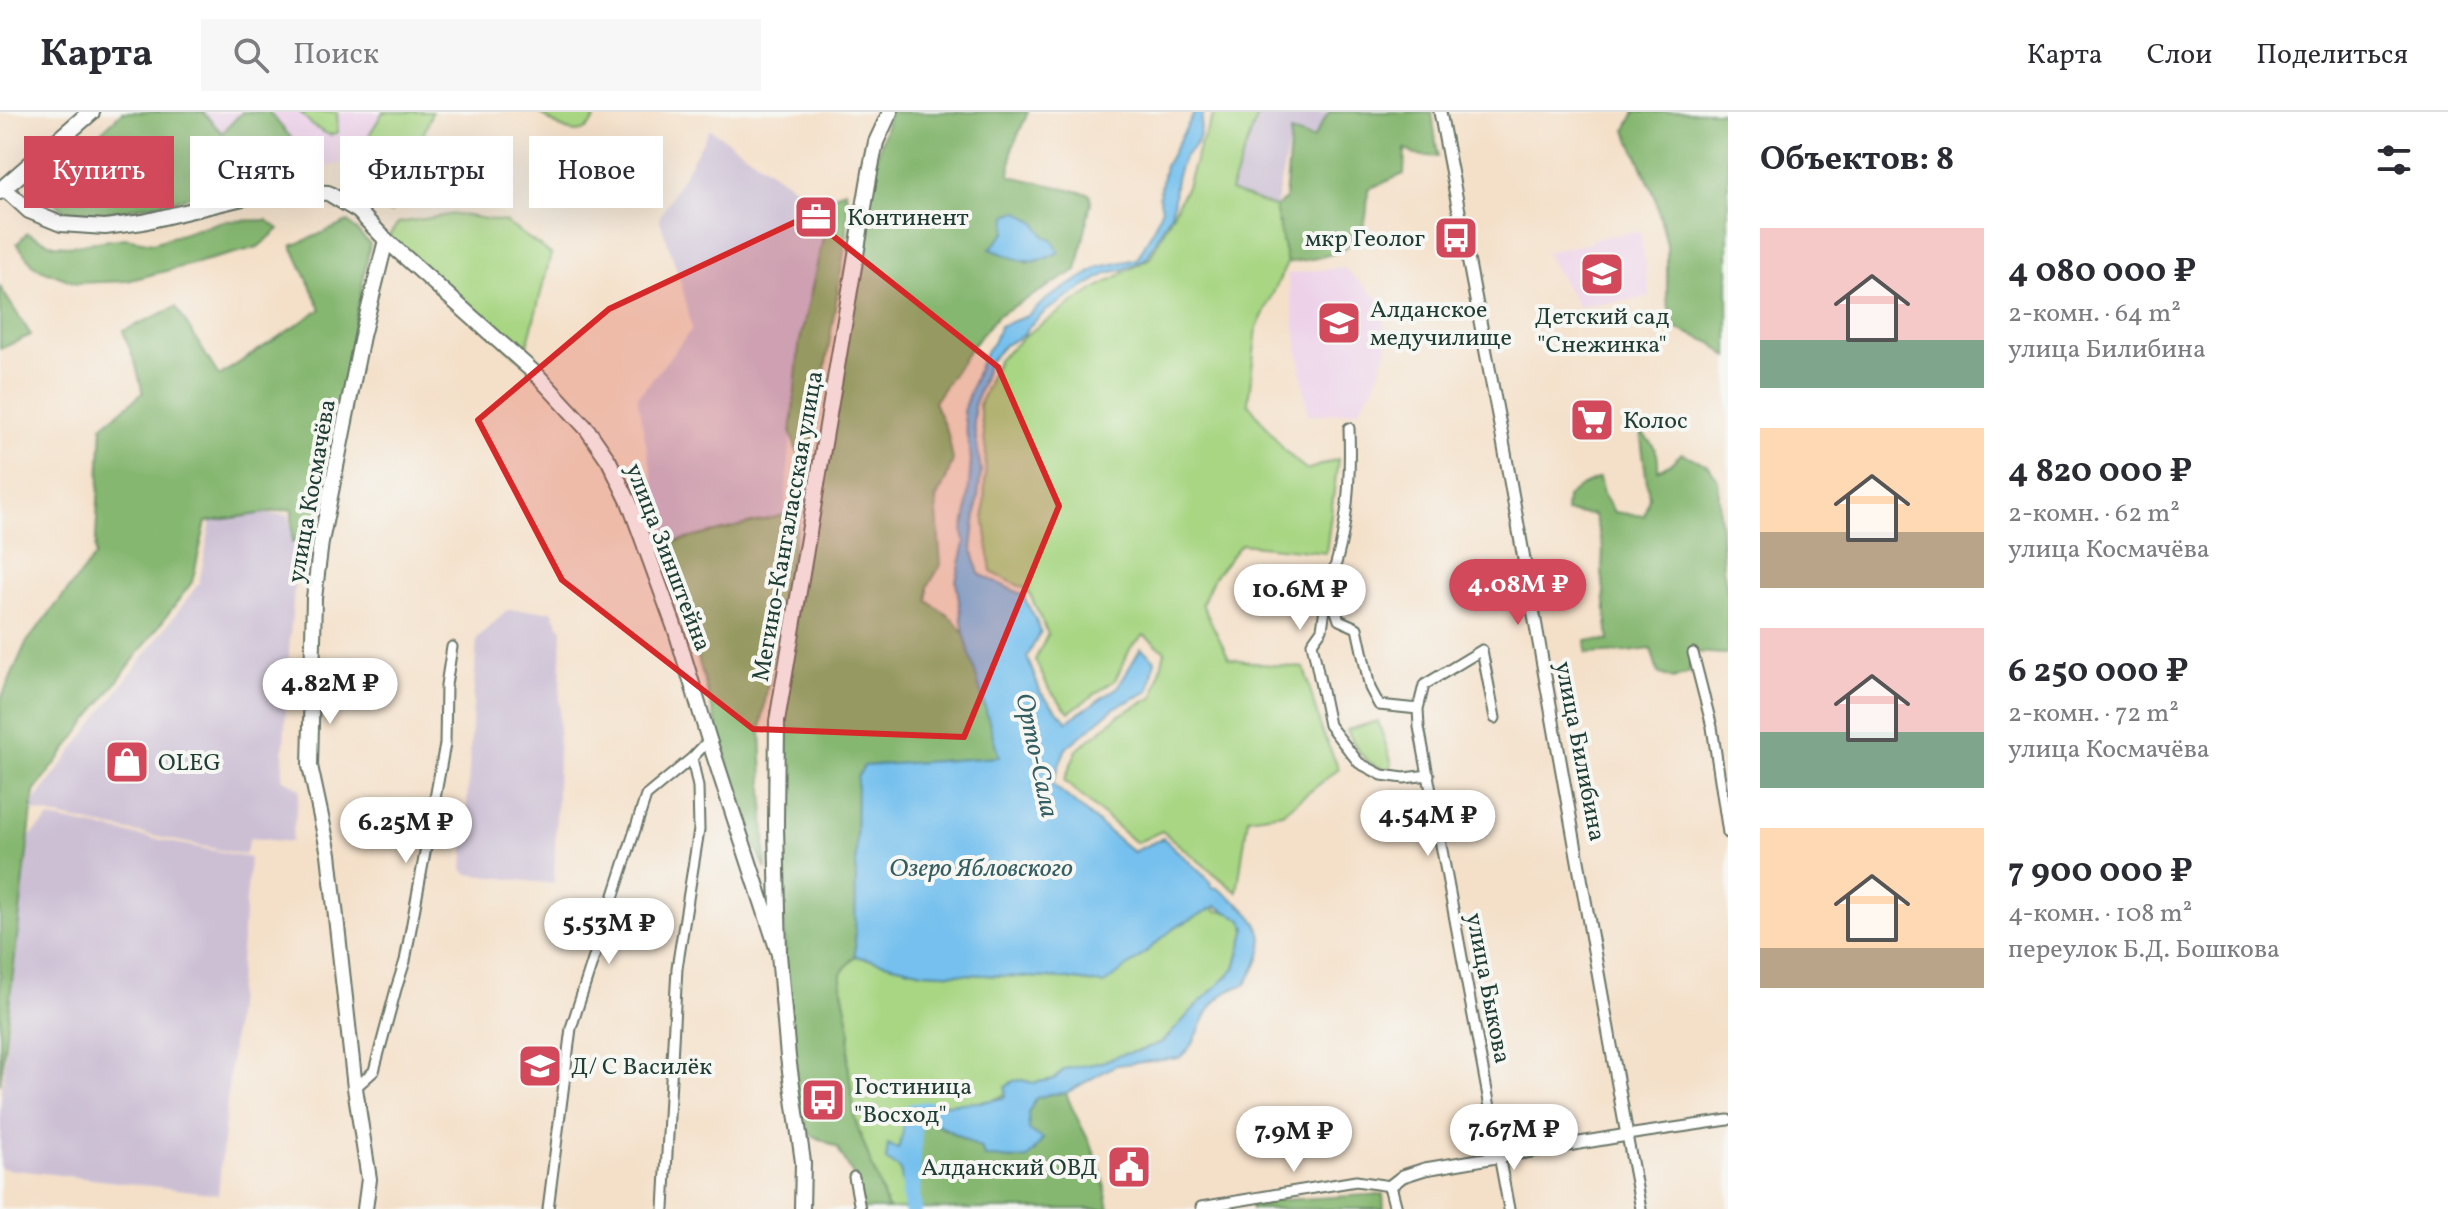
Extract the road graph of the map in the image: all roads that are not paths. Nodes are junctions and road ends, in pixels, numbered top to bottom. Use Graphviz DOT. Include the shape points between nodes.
graph roads {
  1 [pos="91,112"];
  2 [pos="890,112"];
  3 [pos="1440,112"];
  4 [pos="1,187"];
  5 [pos="386,240"];
  6 [pos="1349,428"];
  7 [pos="1328,587"];
  8 [pos="452,647"];
  9 [pos="1693,653"];
  10 [pos="1418,709"];
  11 [pos="1495,718"];
  12 [pos="709,740"];
  13 [pos="692,758"];
  14 [pos="1429,775"];
  15 [pos="1728,833"];
  16 [pos="779,954"];
  17 [pos="355,1088"];
  18 [pos="1728,1120"];
  19 [pos="1627,1135"];
  20 [pos="1500,1156"];
  21 [pos="854,1177"];
  22 [pos="1390,1186"];
  23 [pos="1201,1207"];
  24 [pos="365,1209"];
  25 [pos="548,1209"];
  26 [pos="664,1209"];
  27 [pos="802,1209"];
  28 [pos="860,1209"];
  29 [pos="1396,1209"];
  30 [pos="1509,1209"];
  31 [pos="1641,1209"];
  1 -- 4 [label="highway"];
  2 -- 16 [label="main road, Мегино-Кангаласская улица" via="870,172 777,721"];
  3 -- 19 [label="street, улица Билибина"];
  4 -- 5 [label="main road, улица Зинштейна" via="29,211 61,224 105,227 276,190 328,193 358,211"];
  5 -- 12 [label="main road, улица Зинштейна" via="539,377 609,461 671,617"];
  5 -- 17 [label="main road, улица Космачёва" via="362,336 314,598 310,766 329,854"];
  6 -- 7 [label="street" via="1351,472 1338,561"];
  7 -- 10 [label="street" via="1339,620 1357,628 1379,705"];
  7 -- 14 [label="street" via="1322,629 1312,643 1329,725 1359,763 1382,775"];
  8 -- 17 [label="street" via="445,744 405,961 374,1071"];
  9 -- 15 [label="street" via="1712,727"];
  10 -- 11 [label="street" via="1424,685 1482,650"];
  10 -- 14 [label="street, улица Быкова"];
  12 -- 13 [label="street"];
  12 -- 16 [label="main road, Мегино-Кангаласская улица"];
  13 -- 25 [label="street" via="646,796 571,1028"];
  13 -- 26 [label="street" via="699,830 677,968"];
  14 -- 20 [label="street, улица Быкова"];
  16 -- 27 [label="main road, Мегино-Кангаласская улица" via="803,1162"];
  17 -- 24 [label="main road, улица Космачёва" via="369,1179"];
  18 -- 19 [label="street"];
  19 -- 20 [label="street"];
  19 -- 31 [label="street, улица Билибина"];
  20 -- 22 [label="street" via="1425,1169"];
  20 -- 30 [label="street, улица Быкова"];
  21 -- 28 [label="street"];
  22 -- 23 [label="street" via="1356,1181"];
  22 -- 29 [label="street"];
}
